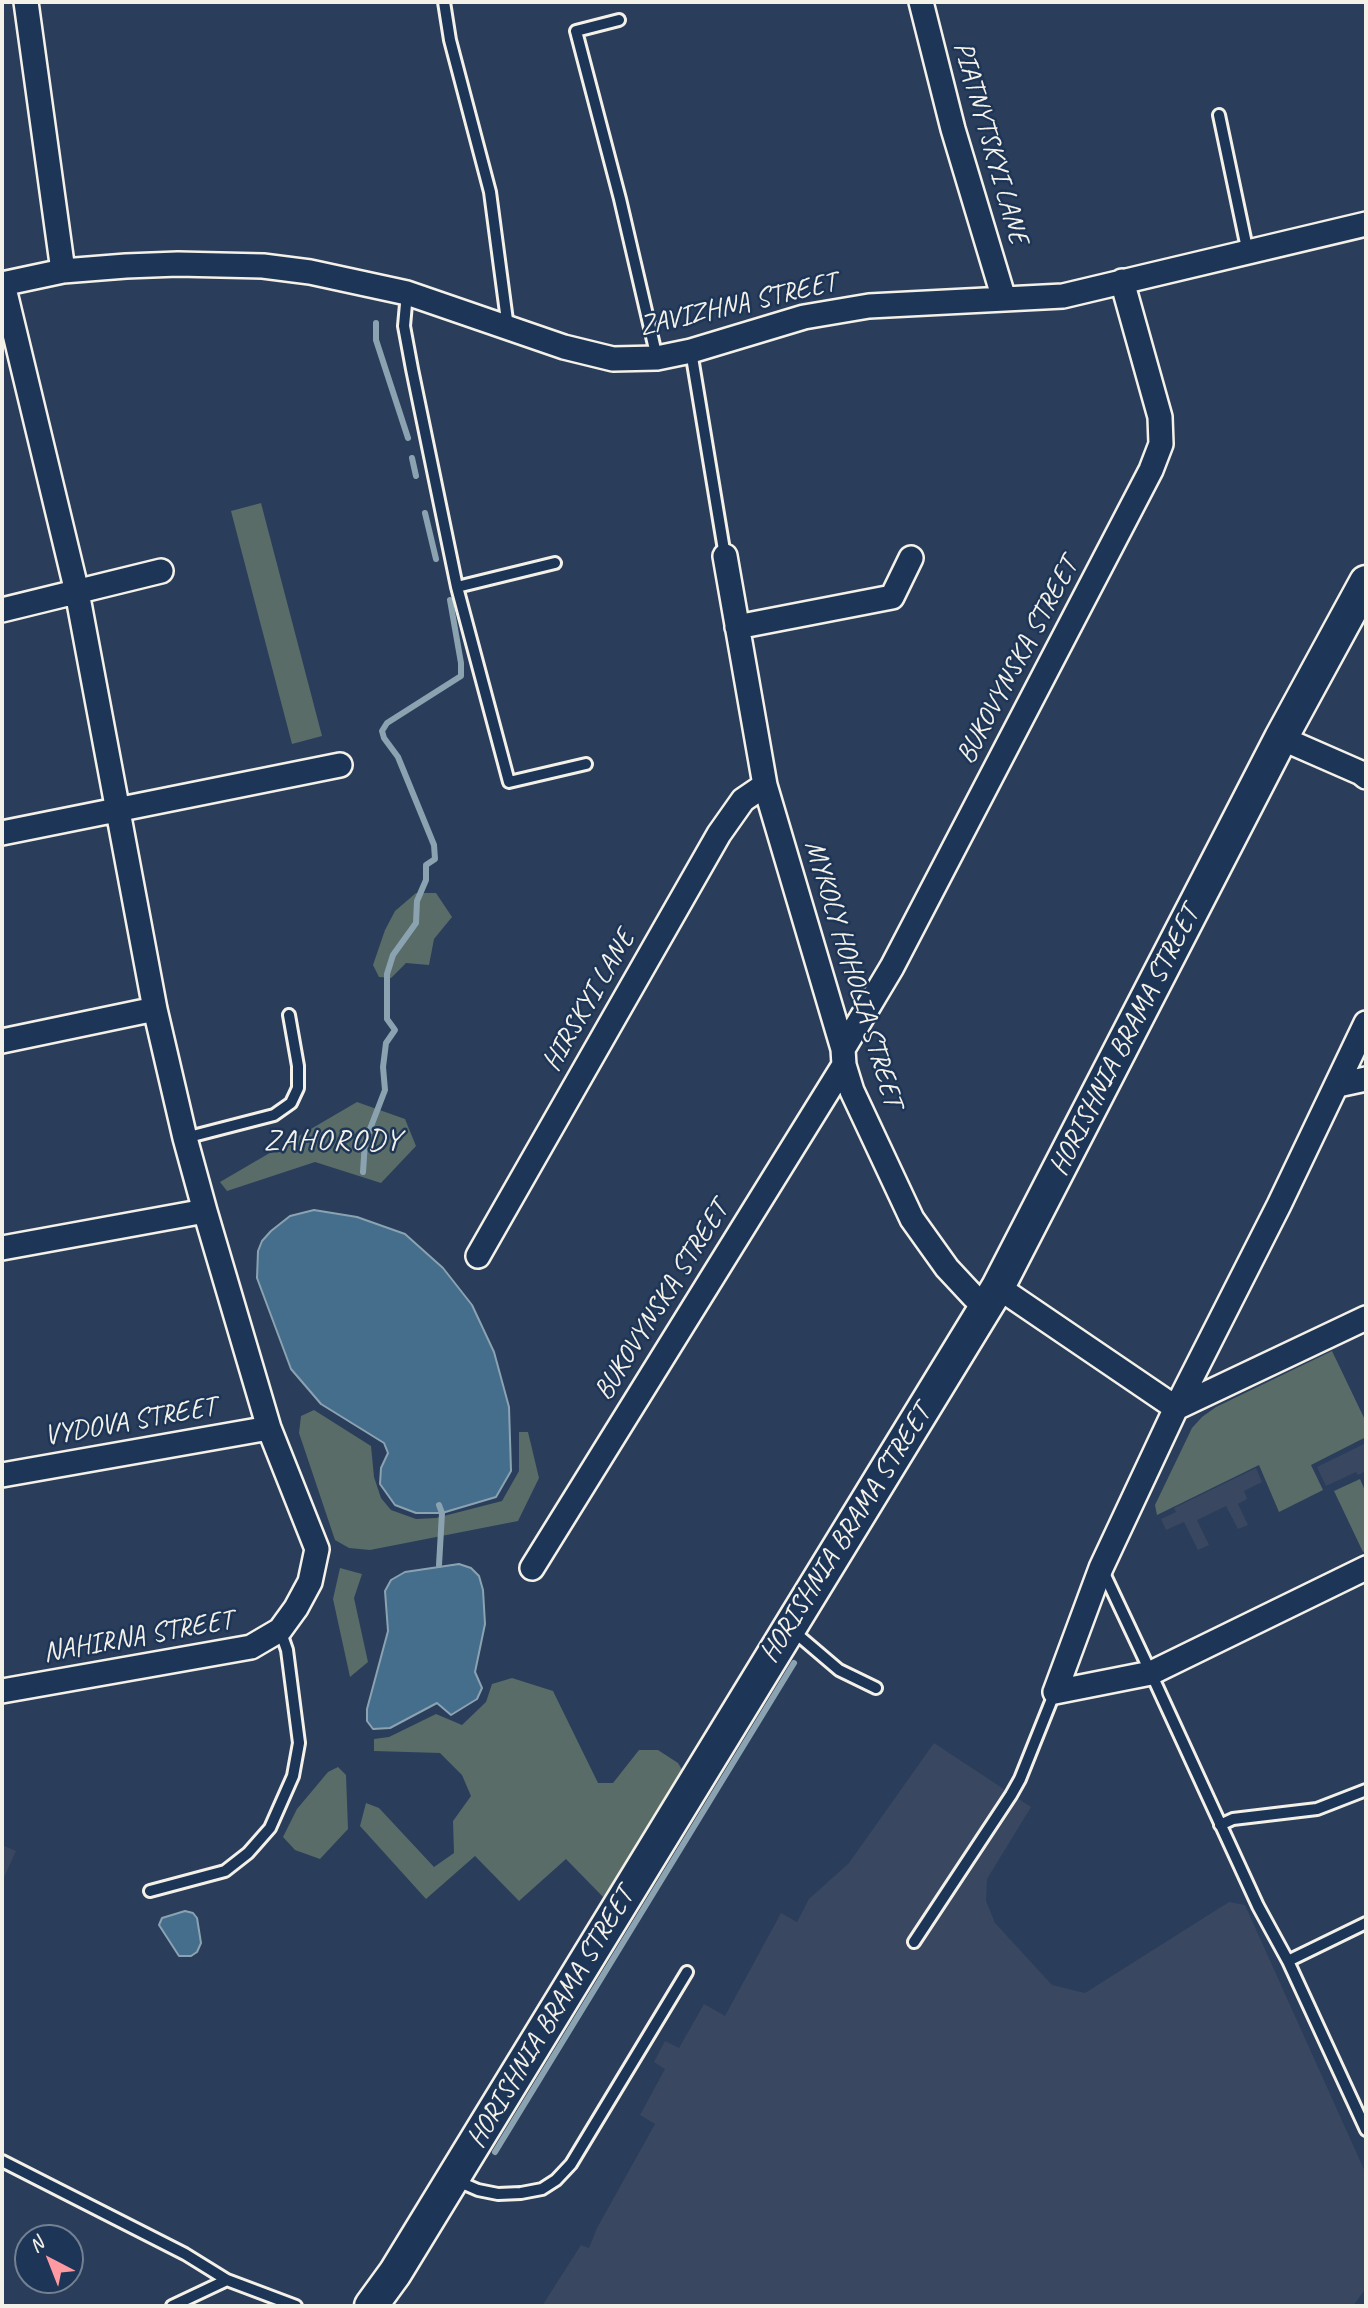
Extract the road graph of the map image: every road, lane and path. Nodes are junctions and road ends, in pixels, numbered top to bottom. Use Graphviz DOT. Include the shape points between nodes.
graph roads {
  1 [pos="26,2"];
  2 [pos="444,2"];
  3 [pos="921,2"];
  4 [pos="619,20"];
  5 [pos="1219,115"];
  6 [pos="1366,224"];
  7 [pos="1248,253"];
  8 [pos="63,271"];
  9 [pos="1122,281"];
  10 [pos="2,284"];
  11 [pos="407,293"];
  12 [pos="1004,299"];
  13 [pos="509,328"];
  14 [pos="691,351"];
  15 [pos="657,358"];
  16 [pos="725,556"];
  17 [pos="911,558"];
  18 [pos="555,563"];
  19 [pos="161,571"];
  20 [pos="1366,582"];
  21 [pos="457,587"];
  22 [pos="77,592"];
  23 [pos="2,610"];
  24 [pos="737,627"];
  25 [pos="1280,738"];
  26 [pos="586,764"];
  27 [pos="340,765"];
  28 [pos="1365,773"];
  29 [pos="765,785"];
  30 [pos="119,809"];
  31 [pos="2,833"];
  32 [pos="155,1009"];
  33 [pos="289,1016"];
  34 [pos="1366,1023"];
  35 [pos="2,1041"];
  36 [pos="843,1057"];
  37 [pos="1366,1079"];
  38 [pos="1338,1085"];
  39 [pos="186,1138"];
  40 [pos="205,1211"];
  41 [pos="2,1248"];
  42 [pos="478,1256"];
  43 [pos="992,1297"];
  44 [pos="1366,1318"];
  45 [pos="1176,1408"];
  46 [pos="269,1428"];
  47 [pos="2,1475"];
  48 [pos="1101,1567"];
  49 [pos="532,1569"];
  50 [pos="1366,1569"];
  51 [pos="789,1627"];
  52 [pos="280,1630"];
  53 [pos="1151,1673"];
  54 [pos="876,1688"];
  55 [pos="2,1691"];
  56 [pos="1055,1692"];
  57 [pos="1366,1790"];
  58 [pos="1220,1825"];
  59 [pos="150,1891"];
  60 [pos="1366,1923"];
  61 [pos="914,1942"];
  62 [pos="1289,1961"];
  63 [pos="687,1972"];
  64 [pos="1366,2130"];
  65 [pos="2,2161"];
  66 [pos="453,2179"];
  67 [pos="227,2280"];
  68 [pos="172,2306"];
  69 [pos="296,2306"];
  70 [pos="371,2306"];
  1 -- 8 [label="street"];
  2 -- 13 [label="lane" via="490,192"];
  3 -- 12 [label="street, PIATNYTSKYI LANE"];
  4 -- 15 [label="lane" via="576,31"];
  5 -- 7 [label="lane"];
  6 -- 7 [label="street, ZAVIZHNA STREET"];
  7 -- 9 [label="street, ZAVIZHNA STREET"];
  8 -- 10 [label="street, ZAVIZHNA STREET"];
  8 -- 11 [label="street, ZAVIZHNA STREET" via="126,265 263,267"];
  9 -- 12 [label="street, ZAVIZHNA STREET" via="1063,296"];
  9 -- 36 [label="street, BUKOVYNSKA STREET" via="1160,417 1161,444"];
  10 -- 22 [label="street"];
  11 -- 13 [label="street, ZAVIZHNA STREET"];
  11 -- 21 [label="lane" via="404,326"];
  12 -- 14 [label="street, ZAVIZHNA STREET" via="869,306 804,317"];
  13 -- 15 [label="street, ZAVIZHNA STREET" via="613,359"];
  14 -- 15 [label="street, ZAVIZHNA STREET"];
  14 -- 16 [label="lane, MYKOLY HOHOLIA STREET"];
  16 -- 24 [label="street, MYKOLY HOHOLIA STREET"];
  17 -- 24 [label="street" via="891,597"];
  18 -- 21 [label="lane"];
  19 -- 22 [label="street"];
  20 -- 25 [label="street, HORISHNIA BRAMA STREET"];
  21 -- 26 [label="lane" via="509,782"];
  22 -- 23 [label="street"];
  22 -- 30 [label="street"];
  24 -- 29 [label="street, MYKOLY HOHOLIA STREET"];
  25 -- 28 [label="street"];
  25 -- 43 [label="street, HORISHNIA BRAMA STREET"];
  27 -- 30 [label="street"];
  29 -- 36 [label="street, MYKOLY HOHOLIA STREET"];
  29 -- 42 [label="street, HIRSKYI LANE" via="743,800 719,834"];
  30 -- 31 [label="street"];
  30 -- 32 [label="street"];
  32 -- 35 [label="street"];
  32 -- 39 [label="street"];
  33 -- 39 [label="lane" via="298,1066 298,1088 291,1103 274,1115"];
  34 -- 38 [label="street"];
  36 -- 43 [label="street, MYKOLY HOHOLIA STREET" via="852,1091 912,1219 974,1297"];
  36 -- 49 [label="street, BUKOVYNSKA STREET"];
  37 -- 38 [label="street"];
  38 -- 45 [label="street"];
  39 -- 40 [label="street"];
  40 -- 41 [label="street"];
  40 -- 46 [label="street"];
  43 -- 45 [label="street, MYKOLY HOHOLIA STREET"];
  43 -- 51 [label="street, HORISHNIA BRAMA STREET"];
  44 -- 45 [label="street"];
  45 -- 48 [label="street"];
  46 -- 47 [label="street, VYDOVA STREET"];
  46 -- 52 [label="street" via="317,1549 310,1582"];
  48 -- 53 [label="lane"];
  48 -- 56 [label="lane"];
  50 -- 53 [label="street"];
  51 -- 54 [label="lane" via="839,1670"];
  51 -- 66 [label="street, HORISHNIA BRAMA STREET"];
  52 -- 55 [label="street, NAHIRNA STREET" via="251,1647"];
  52 -- 59 [label="lane" via="287,1650 299,1743 293,1776 270,1828 225,1871"];
  53 -- 56 [label="lane"];
  53 -- 58 [label="lane"];
  56 -- 61 [label="lane" via="1020,1779"];
  57 -- 58 [label="lane" via="1317,1809 1233,1819"];
  58 -- 62 [label="lane"];
  60 -- 62 [label="lane"];
  62 -- 64 [label="lane"];
  63 -- 66 [label="lane" via="571,2164 556,2180 542,2189 498,2194"];
  65 -- 67 [label="lane"];
  66 -- 70 [label="street, HORISHNIA BRAMA STREET"];
  67 -- 68 [label="lane"];
  67 -- 69 [label="lane"];
}
